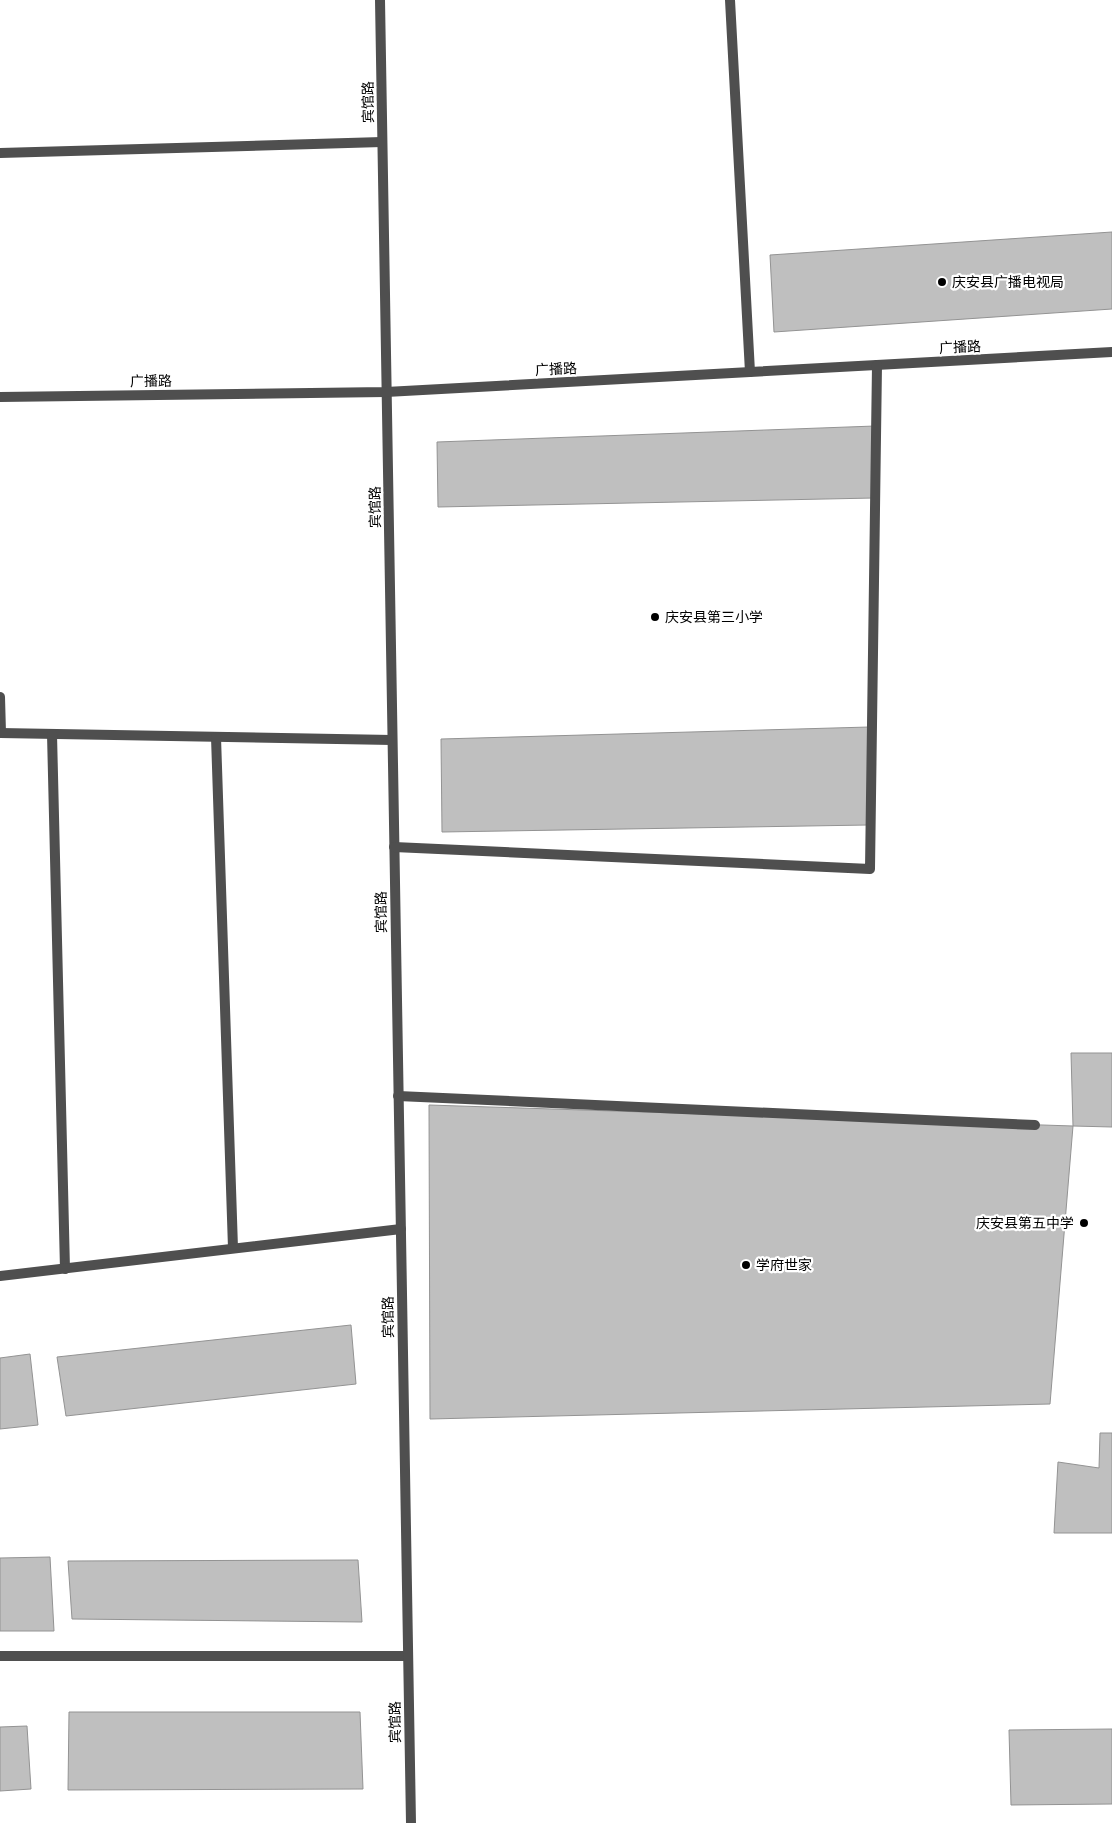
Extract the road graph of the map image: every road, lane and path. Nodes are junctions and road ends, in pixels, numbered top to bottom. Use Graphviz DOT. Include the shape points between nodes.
graph roads {
  1 [pos="380,0"];
  2 [pos="730,0"];
  3 [pos="382,142"];
  4 [pos="0,153"];
  5 [pos="1112,352"];
  6 [pos="877,365"];
  7 [pos="750,372"];
  8 [pos="386,392"];
  9 [pos="0,397"];
  10 [pos="0,697"];
  11 [pos="1,733"];
  12 [pos="52,734"];
  13 [pos="216,737"];
  14 [pos="392,740"];
  15 [pos="394,847"];
  16 [pos="398,1096"];
  17 [pos="1035,1125"];
  18 [pos="401,1228"];
  19 [pos="233,1248"];
  20 [pos="64,1269"];
  21 [pos="0,1276"];
  22 [pos="0,1656"];
  23 [pos="408,1656"];
  24 [pos="411,1823"];
  1 -- 3 [label="street, 宾馆路"];
  2 -- 7 [label="street"];
  3 -- 4 [label="street"];
  3 -- 8 [label="street, 宾馆路"];
  5 -- 6 [label="street, 广播路"];
  6 -- 7 [label="street, 广播路"];
  6 -- 15 [label="street" via="870,869"];
  7 -- 8 [label="street, 广播路"];
  8 -- 9 [label="street, 广播路"];
  8 -- 14 [label="street, 宾馆路"];
  10 -- 11 [label="street"];
  11 -- 12 [label="street"];
  12 -- 13 [label="street"];
  12 -- 20 [label="street"];
  13 -- 14 [label="street"];
  13 -- 19 [label="street"];
  14 -- 15 [label="street, 宾馆路"];
  15 -- 16 [label="street, 宾馆路"];
  16 -- 17 [label="street"];
  16 -- 18 [label="street, 宾馆路"];
  18 -- 19 [label="street"];
  18 -- 23 [label="street, 宾馆路"];
  19 -- 20 [label="street"];
  20 -- 21 [label="street"];
  22 -- 23 [label="street"];
  23 -- 24 [label="street, 宾馆路"];
}
